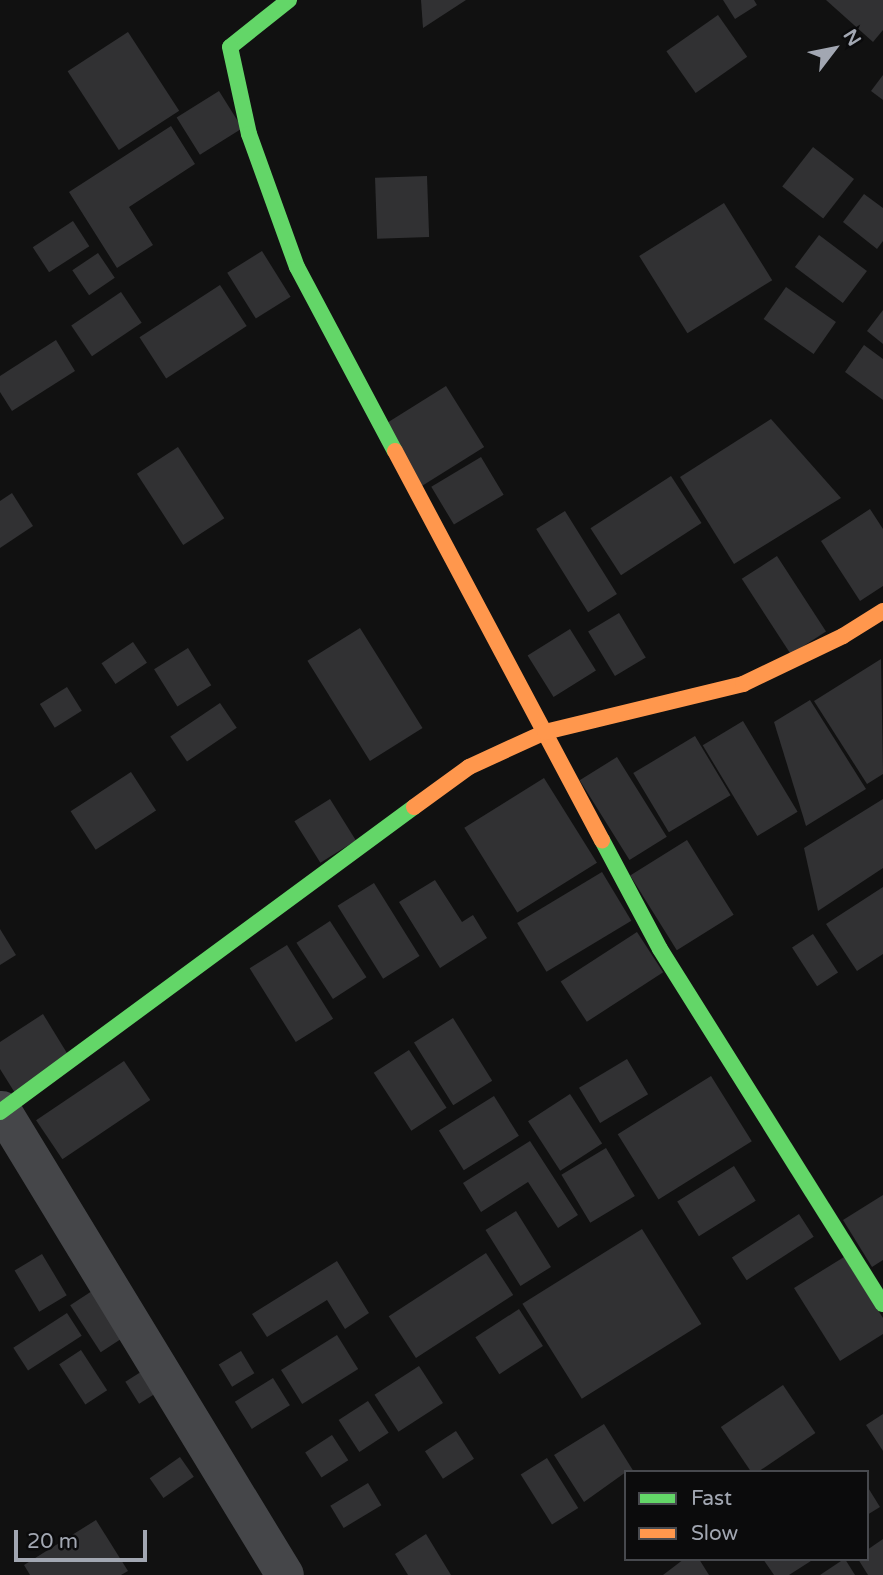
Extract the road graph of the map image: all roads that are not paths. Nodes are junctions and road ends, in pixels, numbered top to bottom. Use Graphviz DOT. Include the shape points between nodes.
graph roads {
  1 [pos="289,0"];
  2 [pos="883,611"];
  3 [pos="545,732"];
  4 [pos="1,1111"];
  5 [pos="883,1304"];
  6 [pos="285,1575"];
  1 -- 3 [label="street" via="230,47 265,178 297,267"];
  2 -- 3 [label="street" via="843,636 743,684"];
  3 -- 4 [label="street" via="468,767"];
  3 -- 5 [label="street" via="660,949"];
  4 -- 6 [label="street"];
}
